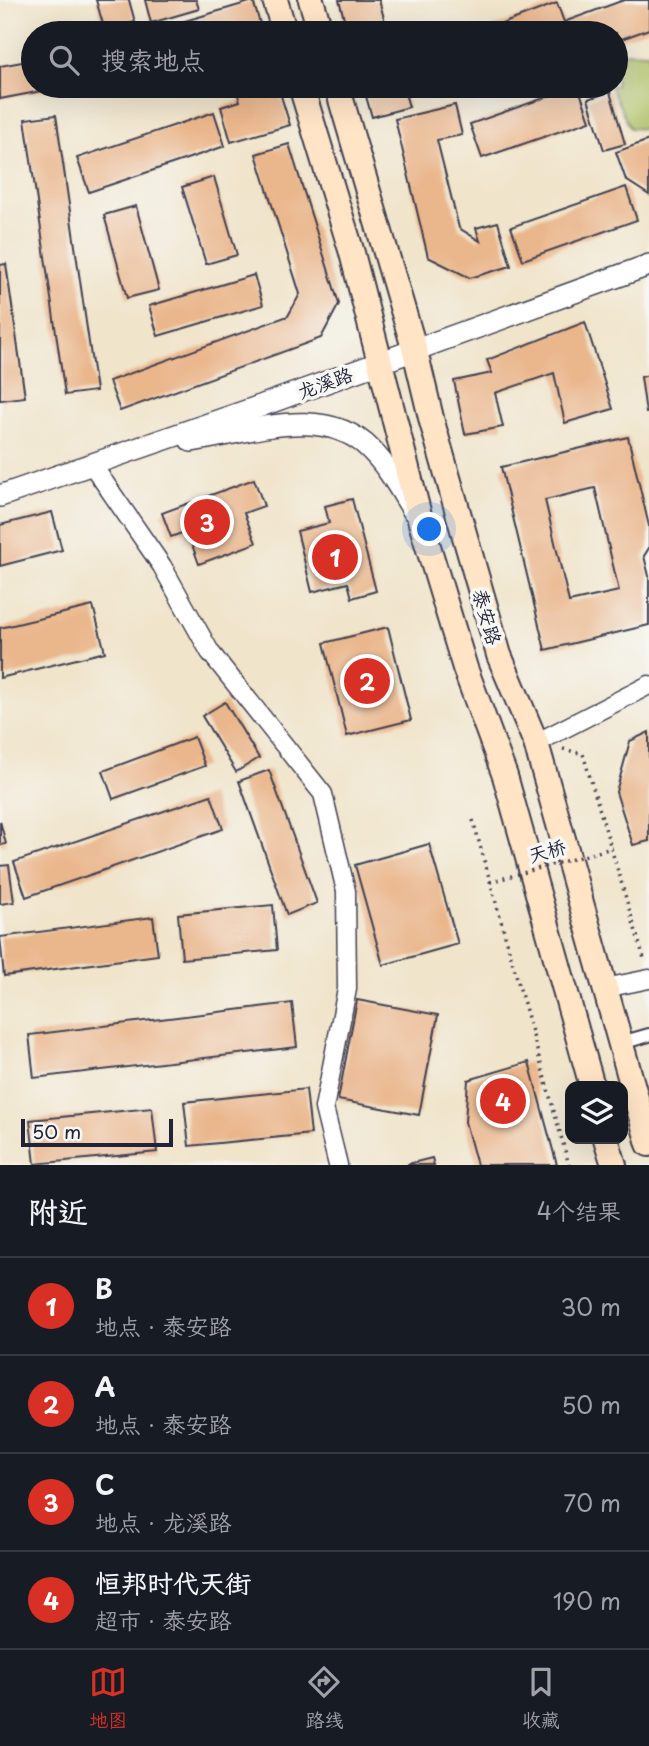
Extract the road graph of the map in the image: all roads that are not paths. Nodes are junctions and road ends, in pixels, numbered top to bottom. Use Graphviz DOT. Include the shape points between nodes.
graph roads {
  1 [pos="275,0"];
  2 [pos="311,0"];
  3 [pos="281,21"];
  4 [pos="317,21"];
  5 [pos="305,98"];
  6 [pos="341,98"];
  7 [pos="649,265"];
  8 [pos="415,351"];
  9 [pos="380,363"];
  10 [pos="147,447"];
  11 [pos="93,466"];
  12 [pos="0,496"];
  13 [pos="421,523"];
  14 [pos="649,685"];
  15 [pos="536,743"];
  16 [pos="647,972"];
  17 [pos="606,988"];
  18 [pos="649,1035"];
  19 [pos="621,1043"];
  20 [pos="591,1081"];
  21 [pos="608,1144"];
  22 [pos="649,1144"];
  23 [pos="338,1165"];
  24 [pos="614,1165"];
  1 -- 3 [label="main road"];
  2 -- 4 [label="main road"];
  5 -- 9 [label="main road, 泰安路"];
  6 -- 8 [label="main road, 泰安路"];
  7 -- 8 [label="street, 龙溪路"];
  8 -- 9 [label="street, 龙溪路"];
  8 -- 15 [label="main road, 泰安路" via="499,655"];
  9 -- 10 [label="street, 龙溪路"];
  9 -- 13 [label="main road, 泰安路"];
  10 -- 11 [label="street, 龙溪路"];
  10 -- 13 [label="street" via="292,424 332,426 370,448"];
  11 -- 12 [label="street, 龙溪路"];
  11 -- 23 [label="street" via="162,566 209,652 323,794 346,891 347,989 324,1108"];
  13 -- 20 [label="main road, 泰安路" via="465,668 505,776"];
  14 -- 15 [label="street"];
  15 -- 17 [label="main road, 泰安路"];
  16 -- 17 [label="street"];
  17 -- 19 [label="main road, 泰安路"];
  18 -- 19 [label="street"];
  19 -- 22 [label="main road, 泰安路"];
  21 -- 24 [label="main road"];
}
